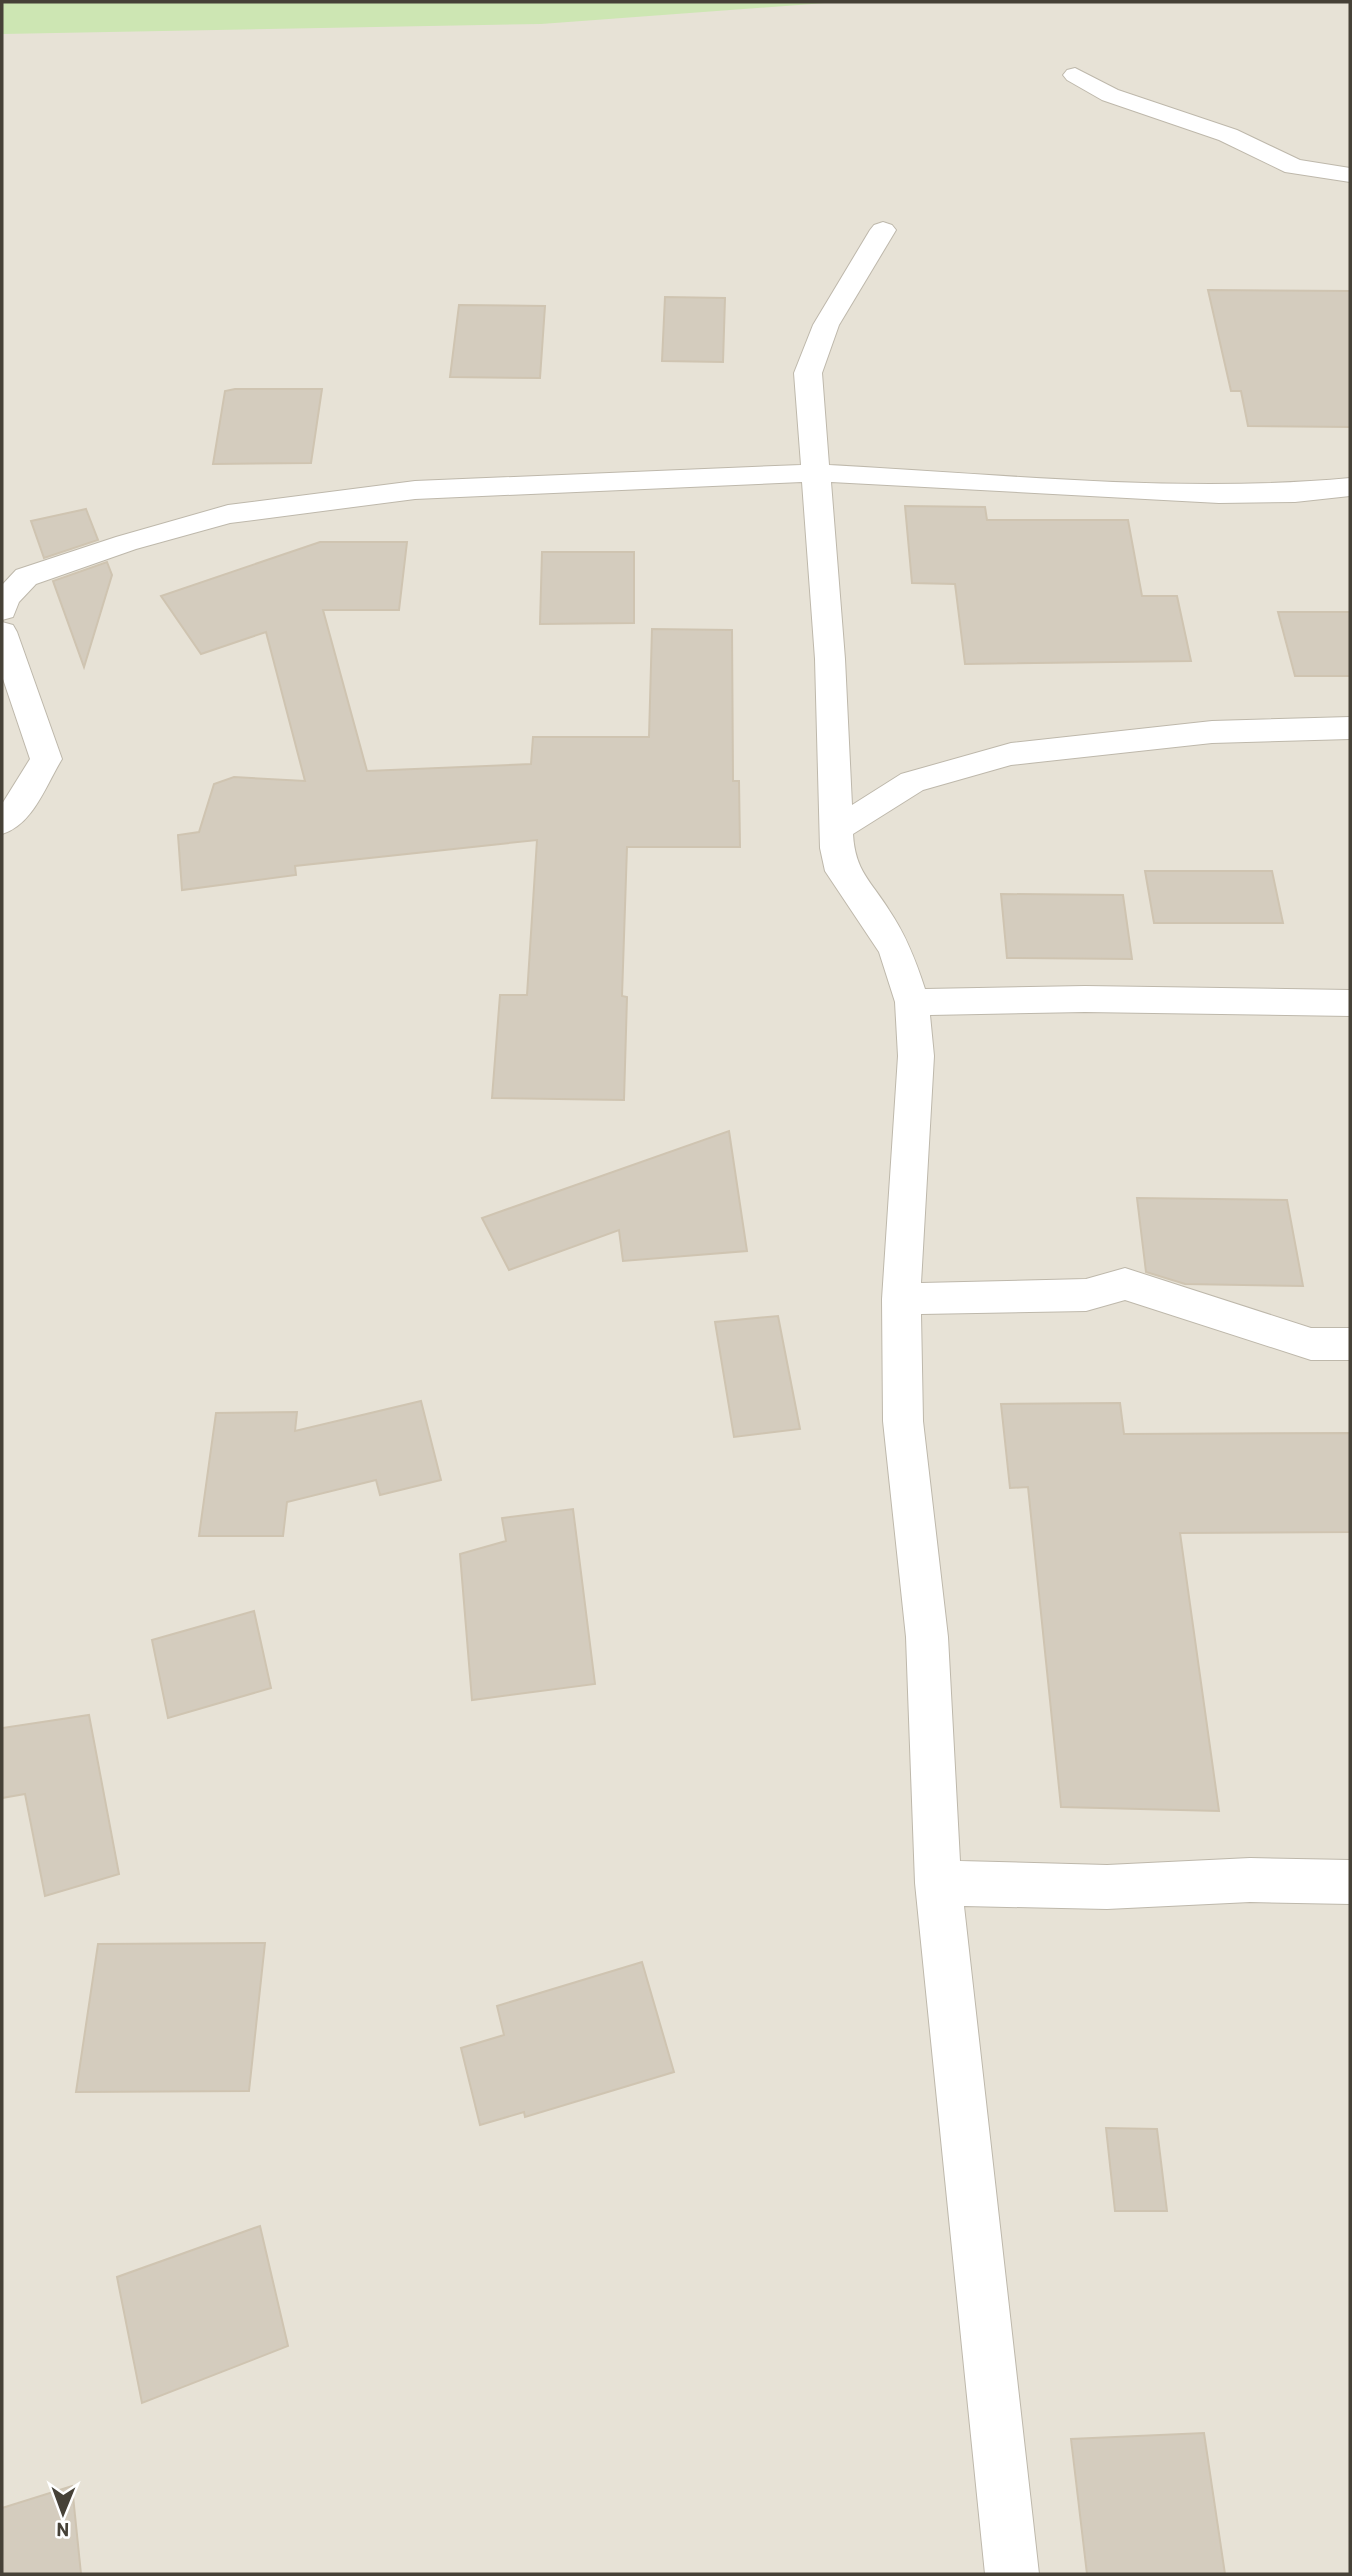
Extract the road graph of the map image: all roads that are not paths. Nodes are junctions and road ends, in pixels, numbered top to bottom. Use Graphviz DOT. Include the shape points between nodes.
graph roads {
  1 [pos="1075,75"];
  2 [pos="1350,175"];
  3 [pos="883,230"];
  4 [pos="816,474"];
  5 [pos="1350,487"];
  6 [pos="2,610"];
  7 [pos="2,632"];
  8 [pos="1350,728"];
  9 [pos="2,823"];
  10 [pos="837,829"];
  11 [pos="912,1002"];
  12 [pos="1350,1003"];
  13 [pos="901,1299"];
  14 [pos="1350,1344"];
  15 [pos="938,1882"];
  16 [pos="1350,1882"];
  17 [pos="1012,2574"];
  1 -- 2 [label="street" via="1110,95 1228,135 1294,167"];
  3 -- 4 [label="street" via="826,325 808,373"];
  4 -- 5 [label="street" via="1219,494"];
  4 -- 6 [label="street" via="415,490 228,514 44,568 15,587"];
  4 -- 10 [label="street"];
  7 -- 9 [label="street" via="46,759 20,808"];
  8 -- 10 [label="street" via="1212,732 1011,754 912,782"];
  10 -- 11 [label="street" via="842,871 896,952"];
  11 -- 12 [label="street"];
  11 -- 13 [label="street" via="916,1056"];
  13 -- 14 [label="street" via="1086,1295 1125,1284 1311,1344"];
  13 -- 15 [label="street" via="903,1421 927,1637"];
  15 -- 16 [label="street" via="1107,1887 1250,1880"];
  15 -- 17 [label="street"];
}
